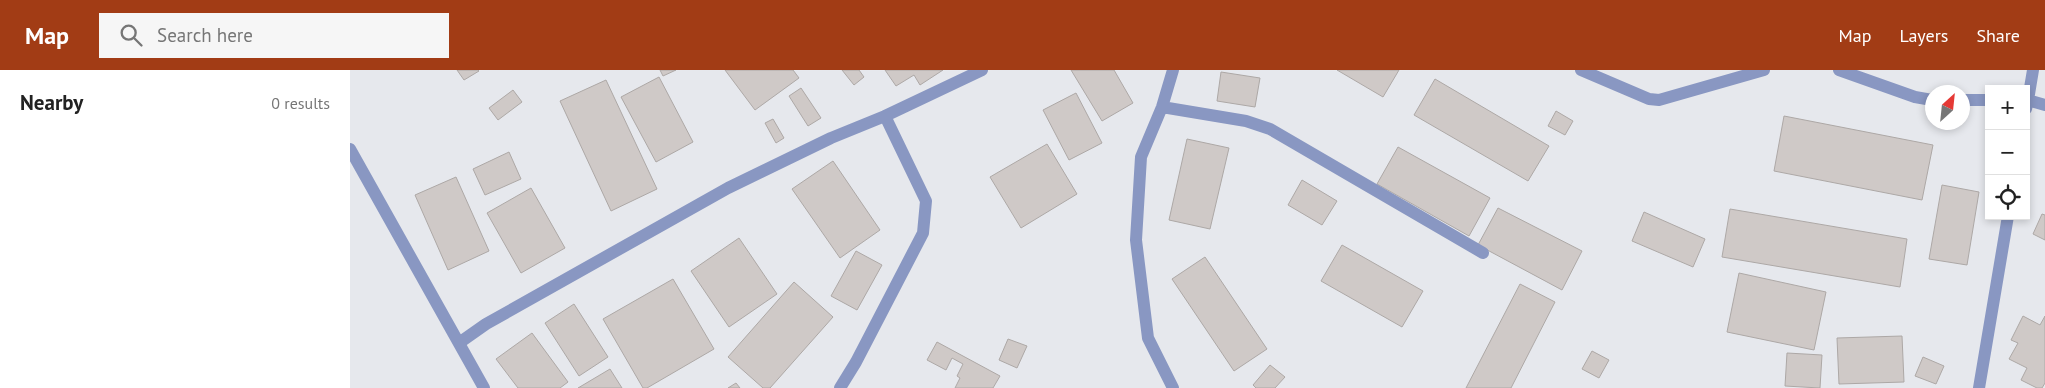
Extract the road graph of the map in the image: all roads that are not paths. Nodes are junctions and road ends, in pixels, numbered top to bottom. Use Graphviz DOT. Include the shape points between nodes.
graph roads {
  1 [pos="982,70"];
  2 [pos="1173,70"];
  3 [pos="1581,70"];
  4 [pos="1764,70"];
  5 [pos="1839,70"];
  6 [pos="2032,70"];
  7 [pos="2030,85"];
  8 [pos="1925,99"];
  9 [pos="1970,100"];
  10 [pos="1985,100"];
  11 [pos="2030,103"];
  12 [pos="2045,105"];
  13 [pos="1162,106"];
  14 [pos="886,116"];
  15 [pos="350,149"];
  16 [pos="2007,220"];
  17 [pos="1483,253"];
  18 [pos="459,343"];
  19 [pos="484,388"];
  20 [pos="840,388"];
  21 [pos="1173,388"];
  22 [pos="1979,388"];
  1 -- 14 [label="street"];
  2 -- 13 [label="street"];
  3 -- 4 [label="street" via="1653,100"];
  5 -- 8 [label="street"];
  6 -- 7 [label="street"];
  9 -- 10 [label="street"];
  11 -- 12 [label="street"];
  13 -- 17 [label="street" via="1246,121 1270,129"];
  13 -- 21 [label="street" via="1141,157 1136,240 1148,338"];
  14 -- 18 [label="street" via="831,138 720,193 486,324"];
  14 -- 20 [label="street" via="926,201 923,233"];
  15 -- 18 [label="street"];
  16 -- 22 [label="street"];
  18 -- 19 [label="street"];
}
